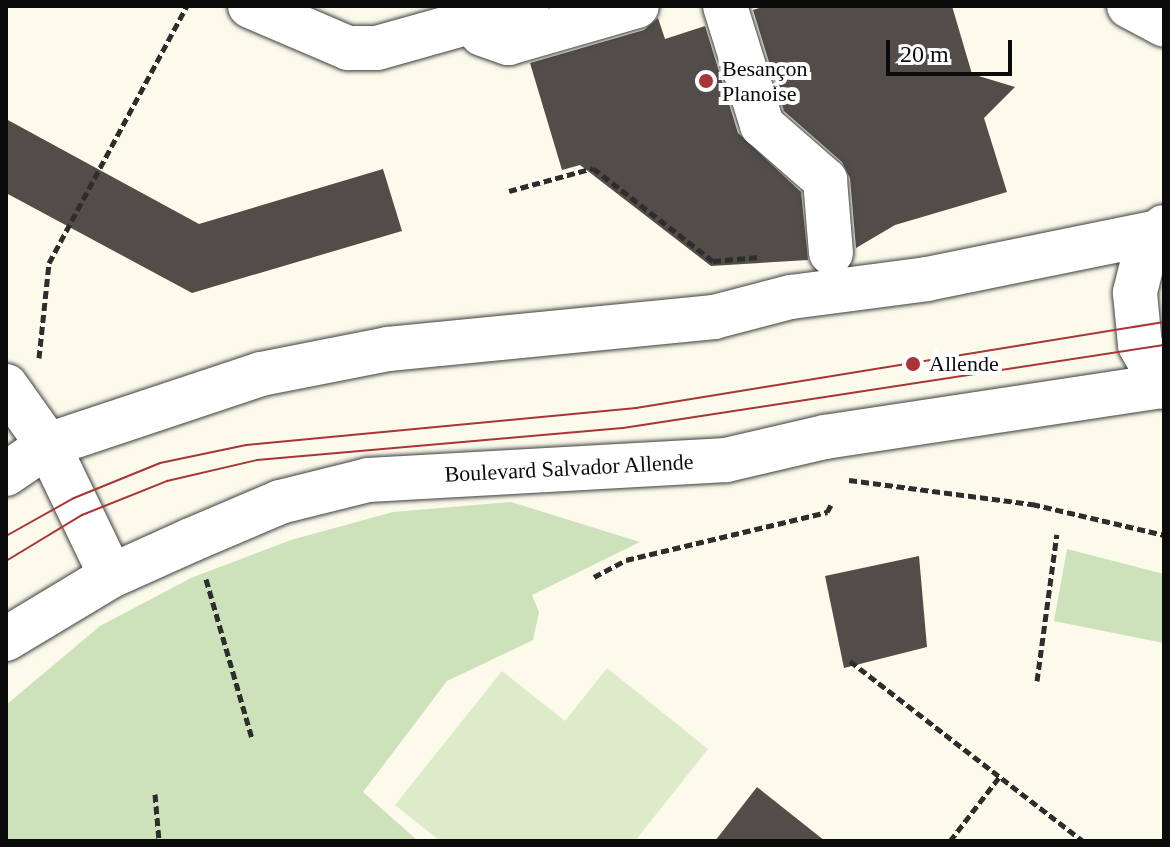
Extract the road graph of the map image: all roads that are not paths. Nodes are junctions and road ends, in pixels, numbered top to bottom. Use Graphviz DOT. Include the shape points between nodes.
graph roads {
  1 [pos="250,6"];
  2 [pos="637,6"];
  3 [pos="725,6"];
  4 [pos="1129,6"];
  5 [pos="493,16"];
  6 [pos="1164,25"];
  7 [pos="1162,229"];
  8 [pos="831,253"];
  9 [pos="22,378"];
  10 [pos="1163,386"];
  11 [pos="48,445"];
  12 [pos="6,474"];
  13 [pos="111,576"];
  14 [pos="9,629"];
  1 -- 5 [label="street" via="348,48 377,48"];
  2 -- 5 [label="street" via="508,43"];
  3 -- 8 [label="street" via="762,125 825,180"];
  4 -- 6 [label="street"];
  7 -- 10 [label="street" via="1143,260 1135,324 1140,345"];
  7 -- 11 [label="street" via="927,279 791,297 714,317 388,349 261,374"];
  9 -- 11 [label="street"];
  10 -- 13 [label="street, Boulevard Salvador Allende" via="825,437 726,460 368,480 280,502"];
  11 -- 12 [label="street"];
  11 -- 13 [label="street"];
  13 -- 14 [label="street, Boulevard Salvador Allende"];
}
